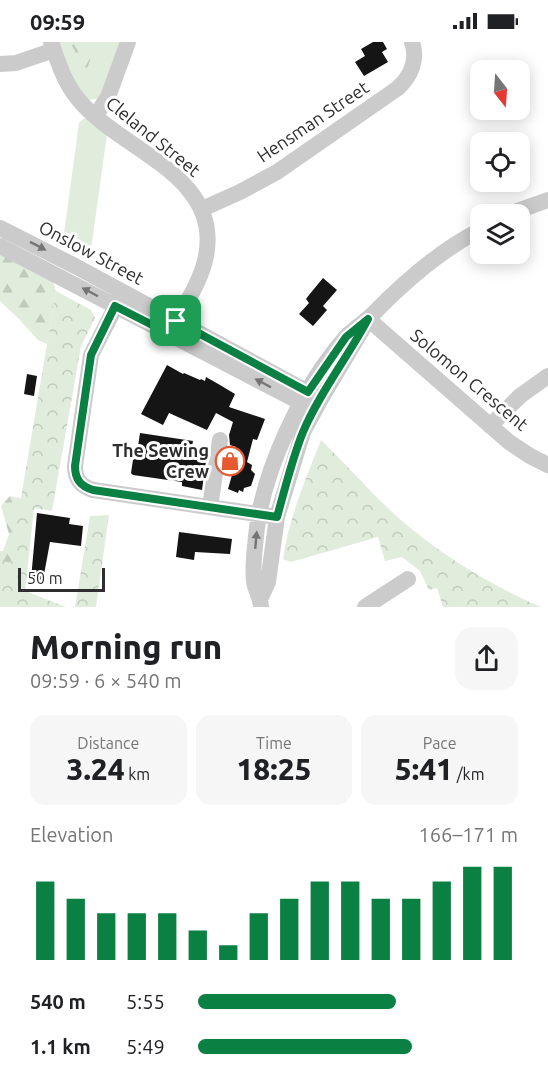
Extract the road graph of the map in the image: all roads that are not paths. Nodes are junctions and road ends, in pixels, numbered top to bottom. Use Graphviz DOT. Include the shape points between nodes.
graph roads {
  1 [pos="128,42"];
  2 [pos="412,42"];
  3 [pos="52,46"];
  4 [pos="0,64"];
  5 [pos="96,116"];
  6 [pos="548,200"];
  7 [pos="530,207"];
  8 [pos="202,209"];
  9 [pos="0,228"];
  10 [pos="470,236"];
  11 [pos="0,246"];
  12 [pos="119,299"];
  13 [pos="368,319"];
  14 [pos="173,327"];
  15 [pos="548,376"];
  16 [pos="311,401"];
  17 [pos="490,426"];
  18 [pos="220,440"];
  19 [pos="548,465"];
  20 [pos="210,507"];
  21 [pos="259,514"];
  22 [pos="277,517"];
  23 [pos="408,579"];
  24 [pos="261,602"];
  25 [pos="365,607"];
  1 -- 5 [label="street" via="108,97"];
  2 -- 8 [label="street, Hensman Street" via="413,67 398,87 278,172"];
  3 -- 4 [label="street" via="16,63"];
  3 -- 5 [label="street, Cleland Street" via="69,87"];
  5 -- 8 [label="street, Cleland Street" via="184,184"];
  6 -- 7 [label="street"];
  8 -- 14 [label="street, Cleland Street" via="207,230 206,258"];
  9 -- 12 [label="street, Onslow Street, one-way"];
  10 -- 13 [label="street" via="433,259"];
  12 -- 11 [label="street, Onslow Street, one-way"];
  12 -- 14 [label="street, Onslow Street"];
  12 -- 20 [label="street" via="91,355 75,466 77,478 93,490"];
  13 -- 16 [label="street" via="354,346"];
  13 -- 17 [label="street, Solomon Crescent"];
  14 -- 16 [label="street, Onslow Street"];
  15 -- 17 [label="street" via="520,396"];
  16 -- 21 [label="street" via="289,426"];
  16 -- 22 [label="street"];
  17 -- 19 [label="street, Solomon Crescent"];
  18 -- 20 [label="street"];
  20 -- 21 [label="street"];
  21 -- 22 [label="street"];
  24 -- 21 [label="street, one-way" via="254,582"];
  22 -- 24 [label="street" via="268,582"];
  23 -- 25 [label="street"];
}
